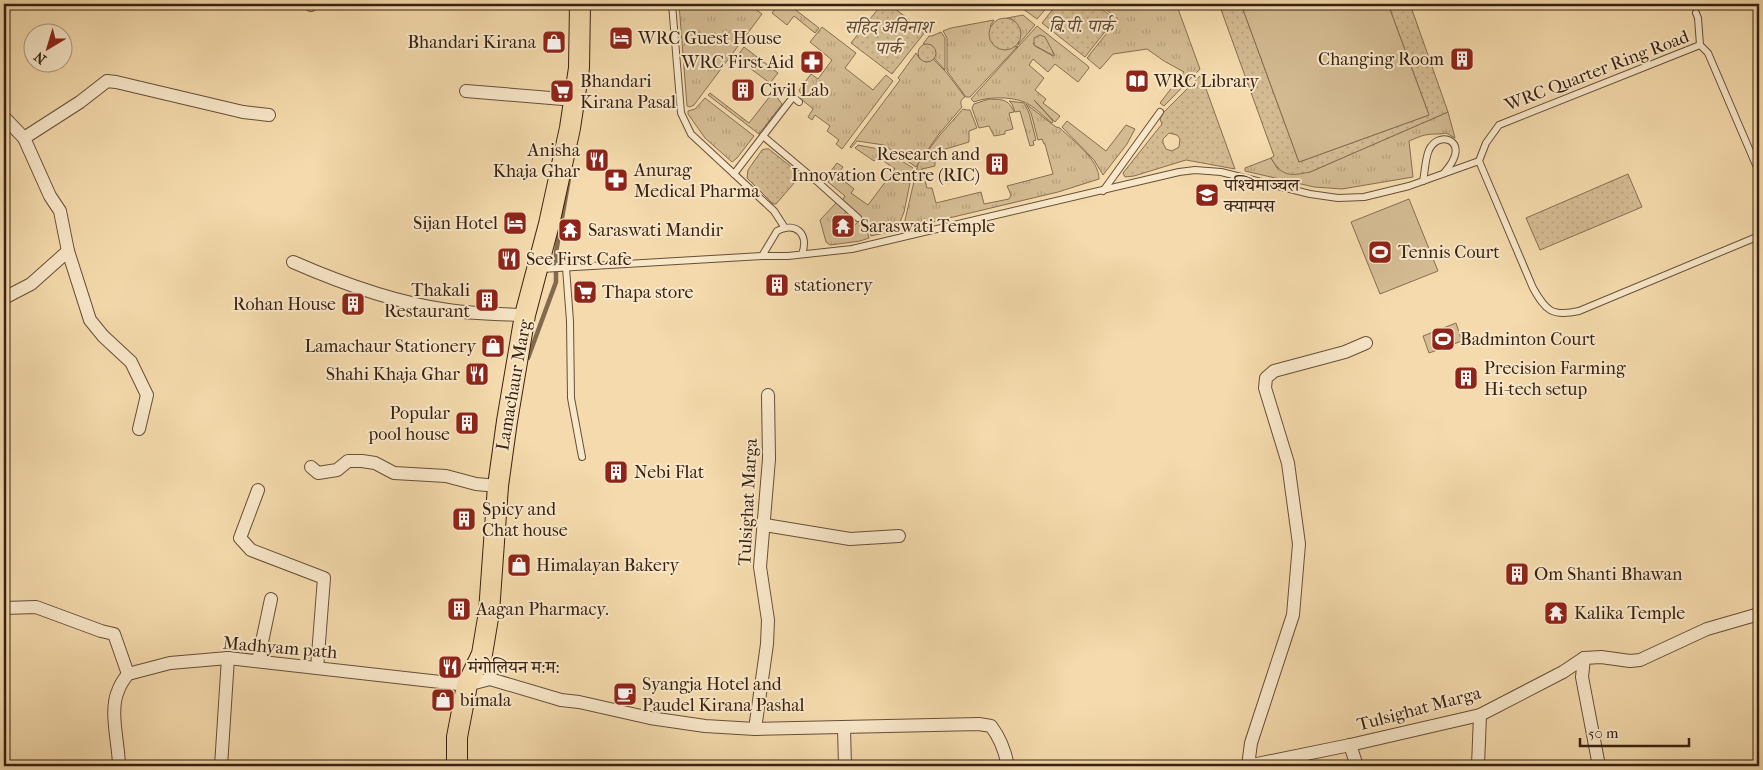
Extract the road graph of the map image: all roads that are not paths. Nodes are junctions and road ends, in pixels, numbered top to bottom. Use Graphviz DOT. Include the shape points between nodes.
graph roads {
  1 [pos="580,4"];
  2 [pos="672,4"];
  3 [pos="1696,13"];
  4 [pos="1700,45"];
  5 [pos="466,91"];
  6 [pos="575,100"];
  7 [pos="799,102"];
  8 [pos="1160,112"];
  9 [pos="269,115"];
  10 [pos="4,117"];
  11 [pos="763,136"];
  12 [pos="24,138"];
  13 [pos="1479,161"];
  14 [pos="1759,172"];
  15 [pos="734,174"];
  16 [pos="1443,174"];
  17 [pos="1423,181"];
  18 [pos="1103,191"];
  19 [pos="858,218"];
  20 [pos="785,228"];
  21 [pos="1759,236"];
  22 [pos="68,251"];
  23 [pos="802,254"];
  24 [pos="762,256"];
  25 [pos="293,262"];
  26 [pos="566,268"];
  27 [pos="537,269"];
  28 [pos="4,296"];
  29 [pos="525,315"];
  30 [pos="1366,344"];
  31 [pos="768,395"];
  32 [pos="138,429"];
  33 [pos="582,457"];
  34 [pos="311,467"];
  35 [pos="498,486"];
  36 [pos="258,490"];
  37 [pos="765,526"];
  38 [pos="899,536"];
  39 [pos="272,599"];
  40 [pos="4,608"];
  41 [pos="1759,614"];
  42 [pos="228,658"];
  43 [pos="1584,658"];
  44 [pos="258,661"];
  45 [pos="317,668"];
  46 [pos="128,674"];
  47 [pos="467,685"];
  48 [pos="1480,715"];
  49 [pos="844,728"];
  50 [pos="755,729"];
  51 [pos="1350,745"];
  52 [pos="118,766"];
  53 [pos="221,766"];
  54 [pos="457,766"];
  55 [pos="846,766"];
  56 [pos="1008,766"];
  57 [pos="1248,766"];
  58 [pos="1356,766"];
  59 [pos="1478,766"];
  60 [pos="1599,766"];
  1 -- 6 [label="main road, Lamachaur Marg"];
  2 -- 15 [label="lane" via="681,112 691,134"];
  3 -- 4 [label="lane"];
  4 -- 13 [label="lane, WRC Quarter Ring Road" via="1499,125 1486,143"];
  4 -- 14 [label="lane, WRC Quarter Ring Road" via="1708,52"];
  5 -- 6 [label="street"];
  6 -- 27 [label="main road, Lamachaur Marg"];
  7 -- 11 [label="lane" via="793,97"];
  8 -- 18 [label="lane"];
  9 -- 12 [label="street" via="107,82"];
  10 -- 12 [label="street"];
  11 -- 15 [label="lane"];
  11 -- 19 [label="lane"];
  12 -- 22 [label="street" via="60,211"];
  13 -- 16 [label="lane"];
  13 -- 21 [label="lane" via="1533,288 1542,304 1552,312 1579,311"];
  15 -- 20 [label="lane" via="774,211"];
  16 -- 17 [label="lane"];
  16 -- 17 [label="lane" via="1454,159 1454,143 1448,139 1433,144 1429,150"];
  17 -- 18 [label="lane" via="1364,197 1338,198 1221,172 1194,170"];
  18 -- 23 [label="lane" via="852,248"];
  20 -- 23 [label="lane" via="796,228 801,232 805,246"];
  20 -- 24 [label="lane" via="775,232"];
  22 -- 28 [label="street" via="31,284"];
  22 -- 32 [label="street" via="90,320 131,362 147,395"];
  23 -- 24 [label="lane"];
  24 -- 26 [label="lane"];
  25 -- 29 [label="street" via="390,297 446,310"];
  26 -- 27 [label="lane"];
  26 -- 33 [label="lane" via="571,398"];
  27 -- 29 [label="main road, Lamachaur Marg"];
  29 -- 35 [label="main road, Lamachaur Marg"];
  30 -- 57 [label="street" via="1274,371 1266,378 1265,388 1288,463 1299,544 1293,615 1251,743"];
  31 -- 37 [label="street, Tulsighat Marga"];
  34 -- 35 [label="street" via="318,473 337,470 348,462 362,461 375,463 394,473 446,476"];
  35 -- 47 [label="main road, Lamachaur Marg" via="489,612 482,654"];
  36 -- 45 [label="street" via="240,538 251,550 324,578"];
  37 -- 38 [label="street" via="850,539"];
  37 -- 50 [label="street, Tulsighat Marga" via="760,566 768,620 767,644"];
  39 -- 44 [label="street"];
  40 -- 46 [label="street" via="36,607 114,634"];
  41 -- 43 [label="street" via="1707,629 1640,660"];
  42 -- 44 [label="street, Madhyam path"];
  42 -- 46 [label="street, Madhyam path" via="170,663"];
  42 -- 53 [label="street"];
  43 -- 48 [label="street, Tulsighat Marga"];
  43 -- 60 [label="street" via="1582,678"];
  44 -- 45 [label="street, Madhyam path"];
  45 -- 47 [label="street, Madhyam path"];
  46 -- 52 [label="street" via="117,693 114,718"];
  47 -- 50 [label="street" via="490,679 561,700 650,718"];
  47 -- 54 [label="main road, Lamachaur Marg" via="457,737"];
  48 -- 51 [label="street, Tulsighat Marga"];
  48 -- 59 [label="street"];
  49 -- 50 [label="street"];
  49 -- 55 [label="street"];
  49 -- 56 [label="street" via="931,724 991,726 1000,738"];
  51 -- 57 [label="street, Tulsighat Marga"];
  51 -- 58 [label="street"];
}
